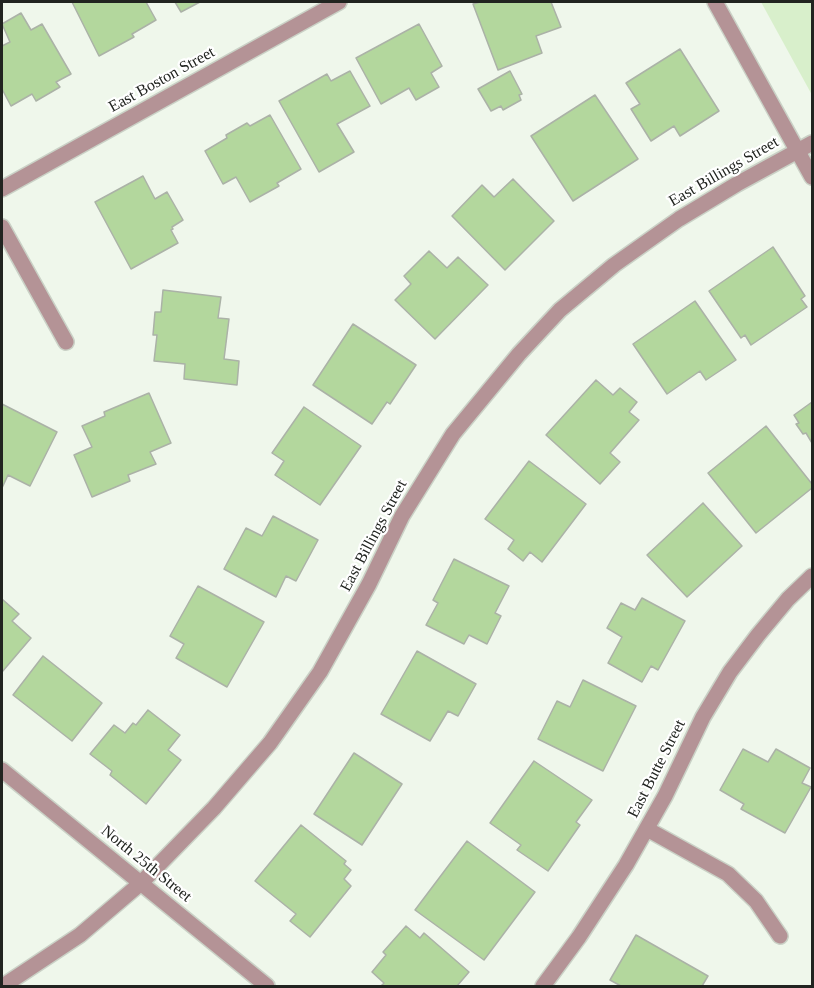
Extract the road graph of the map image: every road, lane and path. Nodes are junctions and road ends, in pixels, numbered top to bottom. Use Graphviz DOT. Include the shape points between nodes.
graph roads {
  1 [pos="339,2"];
  2 [pos="715,2"];
  3 [pos="813,143"];
  4 [pos="798,150"];
  5 [pos="813,177"];
  6 [pos="2,189"];
  7 [pos="2,226"];
  8 [pos="66,342"];
  9 [pos="813,576"];
  10 [pos="2,770"];
  11 [pos="647,829"];
  12 [pos="141,883"];
  13 [pos="780,936"];
  14 [pos="3,987"];
  15 [pos="267,987"];
  16 [pos="543,987"];
  1 -- 6 [label="street, East Boston Street"];
  2 -- 4 [label="street"];
  3 -- 4 [label="street, East Billings Street"];
  4 -- 5 [label="street"];
  4 -- 12 [label="street, East Billings Street" via="679,219 614,266 561,310 519,354 453,434 402,516 320,672 270,744"];
  7 -- 8 [label="street"];
  9 -- 11 [label="street, East Butte Street" via="780,608 730,672"];
  10 -- 12 [label="street, North 25th Street"];
  11 -- 13 [label="street" via="728,874 756,901"];
  11 -- 16 [label="street, East Butte Street"];
  12 -- 14 [label="street, East Billings Street" via="80,935"];
  12 -- 15 [label="street, North 25th Street"];
}
